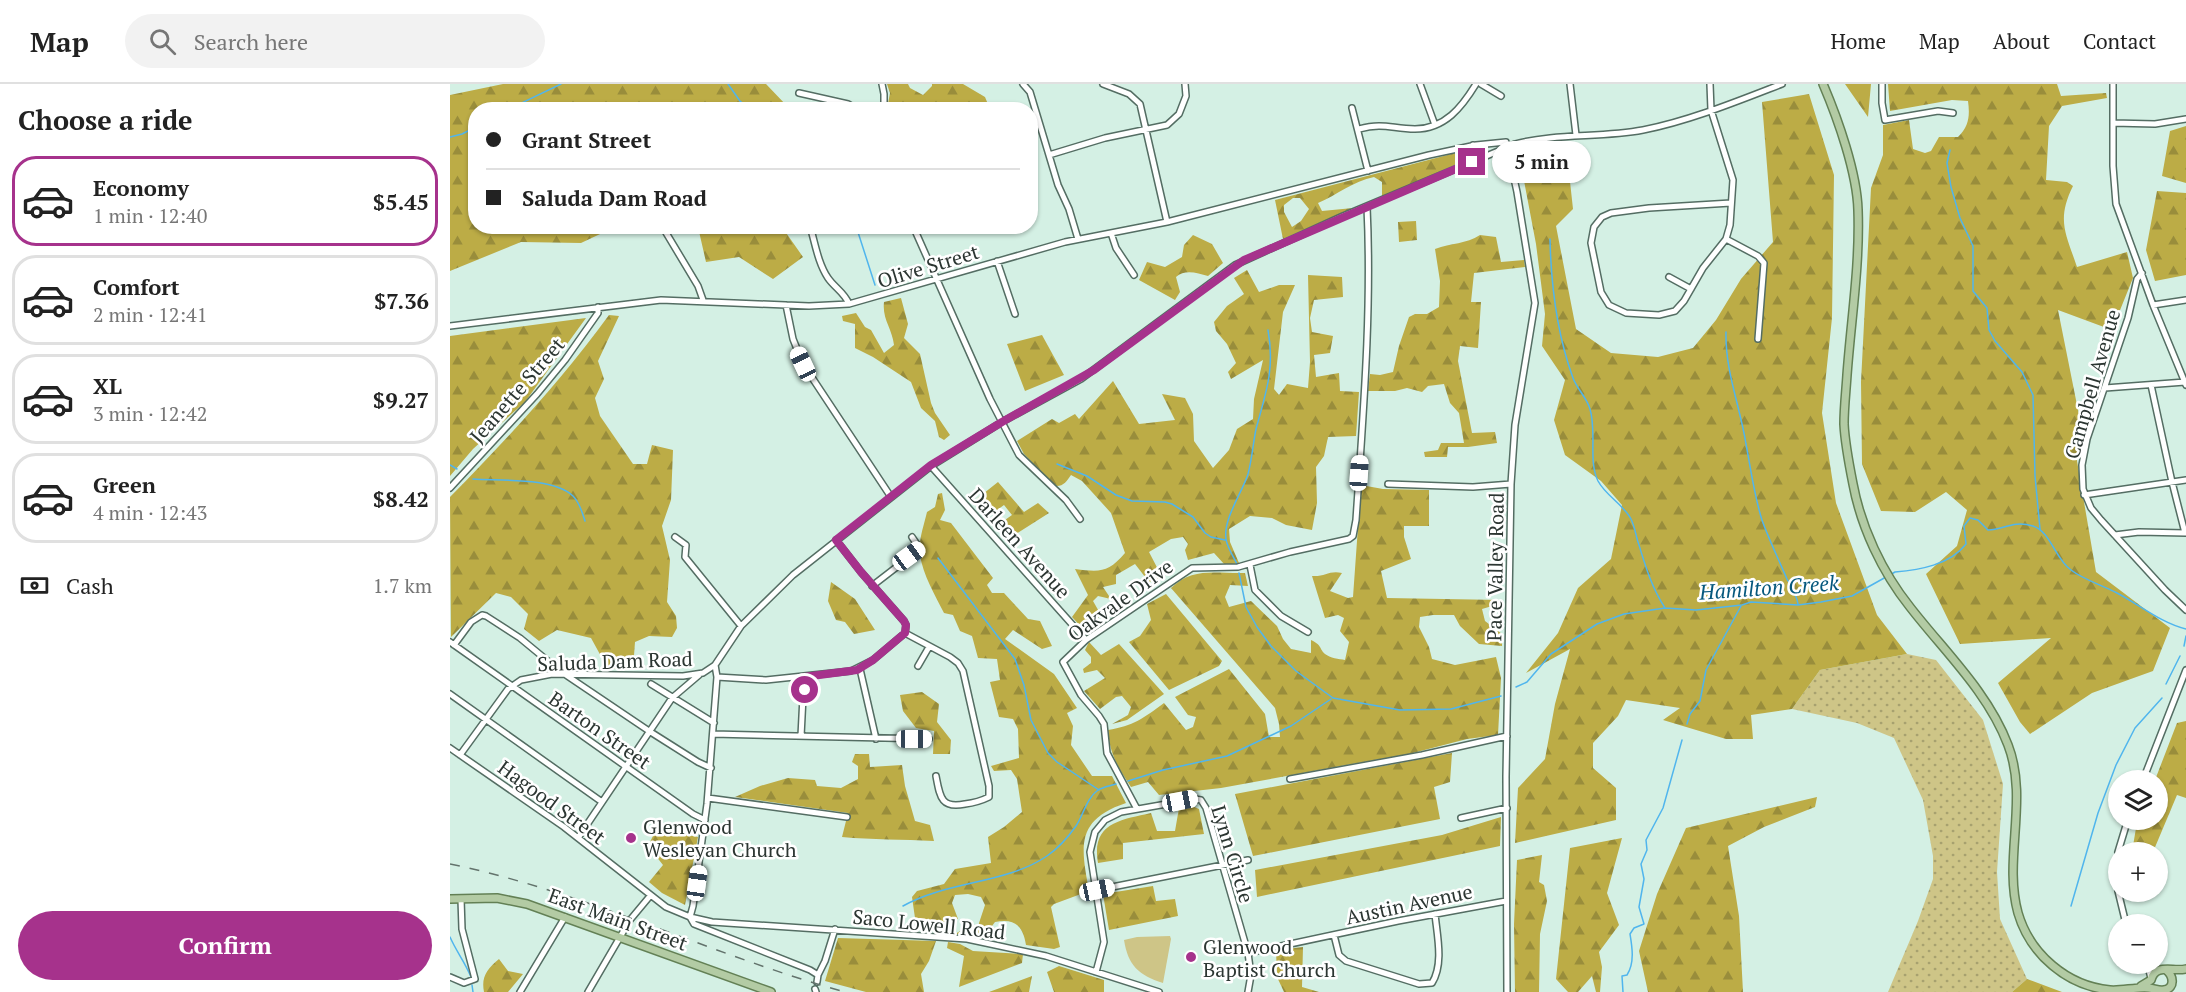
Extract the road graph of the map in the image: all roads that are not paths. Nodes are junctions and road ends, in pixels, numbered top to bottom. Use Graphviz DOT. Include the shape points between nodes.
graph roads {
  1 [pos="882,84"];
  2 [pos="1023,84"];
  3 [pos="1102,84"];
  4 [pos="1185,84"];
  5 [pos="1420,84"];
  6 [pos="1476,84"];
  7 [pos="1481,84"];
  8 [pos="1570,84"];
  9 [pos="1710,84"];
  10 [pos="1782,84"];
  11 [pos="1818,84"];
  12 [pos="1823,84"];
  13 [pos="1882,84"];
  14 [pos="2113,84"];
  15 [pos="799,93"];
  16 [pos="1500,96"];
  17 [pos="841,102"];
  18 [pos="884,102"];
  19 [pos="1033,102"];
  20 [pos="1352,108"];
  21 [pos="1711,110"];
  22 [pos="1953,113"];
  23 [pos="1834,116"];
  24 [pos="2186,118"];
  25 [pos="1038,119"];
  26 [pos="2113,123"];
  27 [pos="1435,125"];
  28 [pos="1359,129"];
  29 [pos="1147,130"];
  30 [pos="1576,135"];
  31 [pos="1473,145"];
  32 [pos="1508,147"];
  33 [pos="1049,155"];
  34 [pos="1472,162"];
  35 [pos="1368,171"];
  36 [pos="1731,203"];
  37 [pos="1367,207"];
  38 [pos="1167,222"];
  39 [pos="1111,233"];
  40 [pos="667,234"];
  41 [pos="812,234"];
  42 [pos="916,234"];
  43 [pos="1077,239"];
  44 [pos="1726,239"];
  45 [pos="997,261"];
  46 [pos="2142,273"];
  47 [pos="1134,276"];
  48 [pos="1669,277"];
  49 [pos="936,279"];
  50 [pos="1691,289"];
  51 [pos="703,300"];
  52 [pos="2186,300"];
  53 [pos="849,304"];
  54 [pos="786,305"];
  55 [pos="2153,305"];
  56 [pos="598,307"];
  57 [pos="1015,314"];
  58 [pos="450,326"];
  59 [pos="1758,339"];
  60 [pos="2185,384"];
  61 [pos="2151,385"];
  62 [pos="2105,388"];
  63 [pos="1002,422"];
  64 [pos="931,465"];
  65 [pos="2186,480"];
  66 [pos="2172,482"];
  67 [pos="1388,484"];
  68 [pos="1511,484"];
  69 [pos="450,488"];
  70 [pos="2084,495"];
  71 [pos="891,497"];
  72 [pos="1080,519"];
  73 [pos="2185,533"];
  74 [pos="2115,535"];
  75 [pos="675,537"];
  76 [pos="912,537"];
  77 [pos="836,540"];
  78 [pos="1250,565"];
  79 [pos="872,586"];
  80 [pos="2186,610"];
  81 [pos="741,627"];
  82 [pos="1308,632"];
  83 [pos="905,633"];
  84 [pos="1086,640"];
  85 [pos="452,644"];
  86 [pos="929,648"];
  87 [pos="715,665"];
  88 [pos="918,666"];
  89 [pos="860,669"];
  90 [pos="2186,672"];
  91 [pos="565,674"];
  92 [pos="699,675"];
  93 [pos="717,677"];
  94 [pos="804,677"];
  95 [pos="651,684"];
  96 [pos="512,686"];
  97 [pos="450,694"];
  98 [pos="672,698"];
  99 [pos="486,719"];
  100 [pos="714,723"];
  101 [pos="649,731"];
  102 [pos="713,734"];
  103 [pos="801,736"];
  104 [pos="1507,736"];
  105 [pos="876,739"];
  106 [pos="929,739"];
  107 [pos="450,748"];
  108 [pos="460,755"];
  109 [pos="626,766"];
  110 [pos="711,768"];
  111 [pos="2147,770"];
  112 [pos="936,776"];
  113 [pos="1290,779"];
  114 [pos="708,798"];
  115 [pos="602,802"];
  116 [pos="1507,808"];
  117 [pos="1137,809"];
  118 [pos="847,817"];
  119 [pos="1461,818"];
  120 [pos="705,820"];
  121 [pos="578,838"];
  122 [pos="1248,860"];
  123 [pos="1221,865"];
  124 [pos="1097,890"];
  125 [pos="650,896"];
  126 [pos="450,899"];
  127 [pos="461,899"];
  128 [pos="1506,901"];
  129 [pos="1435,914"];
  130 [pos="565,917"];
  131 [pos="690,917"];
  132 [pos="835,929"];
  133 [pos="1334,935"];
  134 [pos="620,937"];
  135 [pos="1248,953"];
  136 [pos="2168,970"];
  137 [pos="2186,970"];
  138 [pos="1096,972"];
  139 [pos="2168,973"];
  140 [pos="2150,974"];
  141 [pos="2154,974"];
  142 [pos="818,975"];
  143 [pos="450,977"];
  144 [pos="2151,979"];
  145 [pos="2173,981"];
  146 [pos="817,982"];
  147 [pos="2133,989"];
  148 [pos="2164,991"];
  149 [pos="520,992"];
  150 [pos="588,992"];
  151 [pos="770,992"];
  152 [pos="1159,992"];
  153 [pos="1248,992"];
  154 [pos="1507,992"];
  155 [pos="2176,992"];
  1 -- 18 [label="street"];
  2 -- 19 [label="street"];
  3 -- 29 [label="street" via="1135,98 1143,110"];
  4 -- 29 [label="street" via="1186,96 1179,114 1167,125"];
  5 -- 27 [label="street"];
  6 -- 27 [label="street" via="1455,114"];
  7 -- 16 [label="street"];
  8 -- 30 [label="street"];
  9 -- 21 [label="street"];
  10 -- 21 [label="street, Saluda Dam Road"];
  11 -- 23 [label="main road"];
  12 -- 23 [label="main road"];
  13 -- 22 [label="street" via="1884,120 1938,111"];
  14 -- 26 [label="street"];
  15 -- 17 [label="street"];
  20 -- 28 [label="street"];
  21 -- 30 [label="street, Saluda Dam Road" via="1645,130"];
  21 -- 36 [label="street" via="1733,180"];
  23 -- 147 [label="main road" via="1850,165 1858,209 1844,423 1853,487 1862,518 1888,575 1995,714 2009,746 2017,800 2014,894 2024,930 2034,947 2066,975 2108,990"];
  24 -- 26 [label="street" via="2155,124"];
  25 -- 33 [label="street"];
  26 -- 46 [label="street" via="2114,195"];
  27 -- 28 [label="street" via="1417,129 1380,125"];
  28 -- 35 [label="street"];
  29 -- 33 [label="street"];
  29 -- 38 [label="street"];
  30 -- 32 [label="street, Saluda Dam Road" via="1530,140"];
  31 -- 32 [label="street, Olive Street" via="1503,141"];
  31 -- 34 [label="street"];
  31 -- 35 [label="street, Olive Street"];
  32 -- 34 [label="street, Saluda Dam Road"];
  32 -- 68 [label="street, Pace Valley Road" via="1535,303 1516,418"];
  33 -- 43 [label="street"];
  34 -- 37 [label="street, Saluda Dam Road"];
  35 -- 38 [label="street, Olive Street"];
  36 -- 44 [label="street"];
  36 -- 50 [label="street" via="1611,213 1594,226 1591,243 1600,292 1616,310 1668,314 1678,309"];
  37 -- 63 [label="street, Saluda Dam Road" via="1244,260 1106,362"];
  37 -- 78 [label="street, Oakvale Drive" via="1366,350 1353,536"];
  38 -- 39 [label="street, Olive Street"];
  39 -- 43 [label="street, Olive Street"];
  39 -- 47 [label="street"];
  40 -- 51 [label="street"];
  41 -- 53 [label="street" via="828,278"];
  42 -- 49 [label="street"];
  43 -- 45 [label="street, Olive Street"];
  44 -- 50 [label="street" via="1702,268"];
  44 -- 59 [label="street" via="1764,263"];
  45 -- 49 [label="street, Olive Street"];
  45 -- 57 [label="street"];
  46 -- 55 [label="street"];
  46 -- 62 [label="street, Campbell Avenue"];
  48 -- 50 [label="street"];
  49 -- 53 [label="street, Olive Street"];
  49 -- 63 [label="street"];
  51 -- 54 [label="street, Olive Street"];
  51 -- 56 [label="street, Olive Street"];
  52 -- 55 [label="street"];
  53 -- 54 [label="street, Olive Street"];
  54 -- 71 [label="street" via="803,364"];
  55 -- 60 [label="street"];
  56 -- 58 [label="street, Olive Street"];
  56 -- 69 [label="street, Jeanette Street" via="598,313 544,386"];
  60 -- 61 [label="street"];
  61 -- 62 [label="street"];
  61 -- 66 [label="street"];
  62 -- 70 [label="street, Campbell Avenue" via="2084,453"];
  63 -- 64 [label="street, Saluda Dam Road"];
  63 -- 72 [label="street" via="1019,455"];
  64 -- 71 [label="street, Saluda Dam Road"];
  64 -- 84 [label="street, Darleen Avenue"];
  65 -- 66 [label="street"];
  66 -- 70 [label="street"];
  66 -- 73 [label="street"];
  67 -- 68 [label="street"];
  68 -- 104 [label="street, Pace Valley Road"];
  70 -- 74 [label="street"];
  71 -- 77 [label="street, Saluda Dam Road"];
  73 -- 74 [label="street"];
  74 -- 80 [label="street"];
  75 -- 81 [label="street" via="686,545 685,558"];
  76 -- 79 [label="street" via="920,549"];
  77 -- 79 [label="street"];
  77 -- 81 [label="street, Saluda Dam Road" via="793,575"];
  78 -- 82 [label="street" via="1255,590 1281,616"];
  78 -- 84 [label="street, Oakvale Drive" via="1192,567"];
  79 -- 83 [label="street" via="904,621"];
  81 -- 87 [label="street, Saluda Dam Road"];
  83 -- 86 [label="street"];
  83 -- 89 [label="street"];
  84 -- 117 [label="street, Oakvale Drive" via="1063,662 1064,666 1081,695 1100,716 1107,753"];
  85 -- 91 [label="street" via="471,622 486,616"];
  85 -- 96 [label="street, Barton Street"];
  86 -- 88 [label="street"];
  86 -- 112 [label="street" via="950,657 963,671 989,796 952,807 942,797"];
  87 -- 92 [label="street, Saluda Dam Road"];
  87 -- 93 [label="street"];
  89 -- 94 [label="street"];
  89 -- 105 [label="street"];
  90 -- 111 [label="street"];
  91 -- 92 [label="street, Saluda Dam Road"];
  91 -- 96 [label="street, Saluda Dam Road" via="534,676"];
  91 -- 101 [label="street"];
  92 -- 98 [label="street"];
  93 -- 94 [label="street"];
  93 -- 100 [label="street"];
  94 -- 103 [label="street"];
  95 -- 98 [label="street"];
  96 -- 99 [label="street, Saluda Dam Road"];
  96 -- 109 [label="street, Barton Street"];
  97 -- 99 [label="street"];
  98 -- 100 [label="street"];
  98 -- 101 [label="street"];
  99 -- 108 [label="street, Saluda Dam Road"];
  99 -- 115 [label="street"];
  100 -- 102 [label="street"];
  101 -- 109 [label="street"];
  101 -- 110 [label="street"];
  102 -- 103 [label="street"];
  102 -- 110 [label="street"];
  103 -- 105 [label="street"];
  104 -- 113 [label="street"];
  104 -- 116 [label="street, Pace Valley Road"];
  105 -- 106 [label="street"];
  107 -- 108 [label="street, Hagood Street"];
  108 -- 121 [label="street, Hagood Street"];
  109 -- 115 [label="street"];
  109 -- 120 [label="street, Barton Street"];
  110 -- 114 [label="street"];
  114 -- 118 [label="street"];
  114 -- 120 [label="street"];
  115 -- 121 [label="street"];
  116 -- 119 [label="street"];
  116 -- 128 [label="street, Pace Valley Road"];
  117 -- 123 [label="street, Lynn Circle" via="1201,800"];
  117 -- 124 [label="street, Lynn Circle" via="1105,820 1095,832 1090,852"];
  120 -- 131 [label="street"];
  121 -- 125 [label="street, Hagood Street"];
  122 -- 123 [label="street"];
  123 -- 124 [label="street"];
  123 -- 135 [label="street, Lynn Circle"];
  124 -- 138 [label="street, Lynn Circle" via="1104,942"];
  125 -- 131 [label="street, Hagood Street"];
  125 -- 134 [label="street"];
  126 -- 127 [label="main road, East Main Street"];
  127 -- 130 [label="main road, East Main Street" via="510,900"];
  127 -- 143 [label="street" via="462,929 475,979 464,983"];
  128 -- 129 [label="street, Austin Avenue"];
  128 -- 154 [label="street, Pace Valley Road"];
  129 -- 133 [label="street, Austin Avenue"];
  129 -- 133 [label="street" via="1437,972 1432,983 1419,984 1346,962 1339,955"];
  130 -- 134 [label="main road, East Main Street"];
  130 -- 149 [label="street"];
  131 -- 132 [label="street, Saco Lowell Road" via="712,922"];
  131 -- 142 [label="street, Hagood Street" via="702,928"];
  132 -- 138 [label="street, Saco Lowell Road" via="967,939 1046,956"];
  132 -- 142 [label="street"];
  133 -- 135 [label="street, Austin Avenue"];
  134 -- 150 [label="street"];
  134 -- 151 [label="main road, East Main Street"];
  135 -- 153 [label="street, Lynn Circle"];
  136 -- 137 [label="main road"];
  137 -- 145 [label="main road"];
  138 -- 152 [label="street, Saco Lowell Road"];
  139 -- 145 [label="main road"];
  140 -- 144 [label="street"];
  141 -- 144 [label="main road"];
  142 -- 146 [label="street"];
  144 -- 147 [label="main road"];
  144 -- 148 [label="main road" via="2154,987"];
  145 -- 148 [label="main road"];
  145 -- 155 [label="street"];
  147 -- 148 [label="main road"];
}
